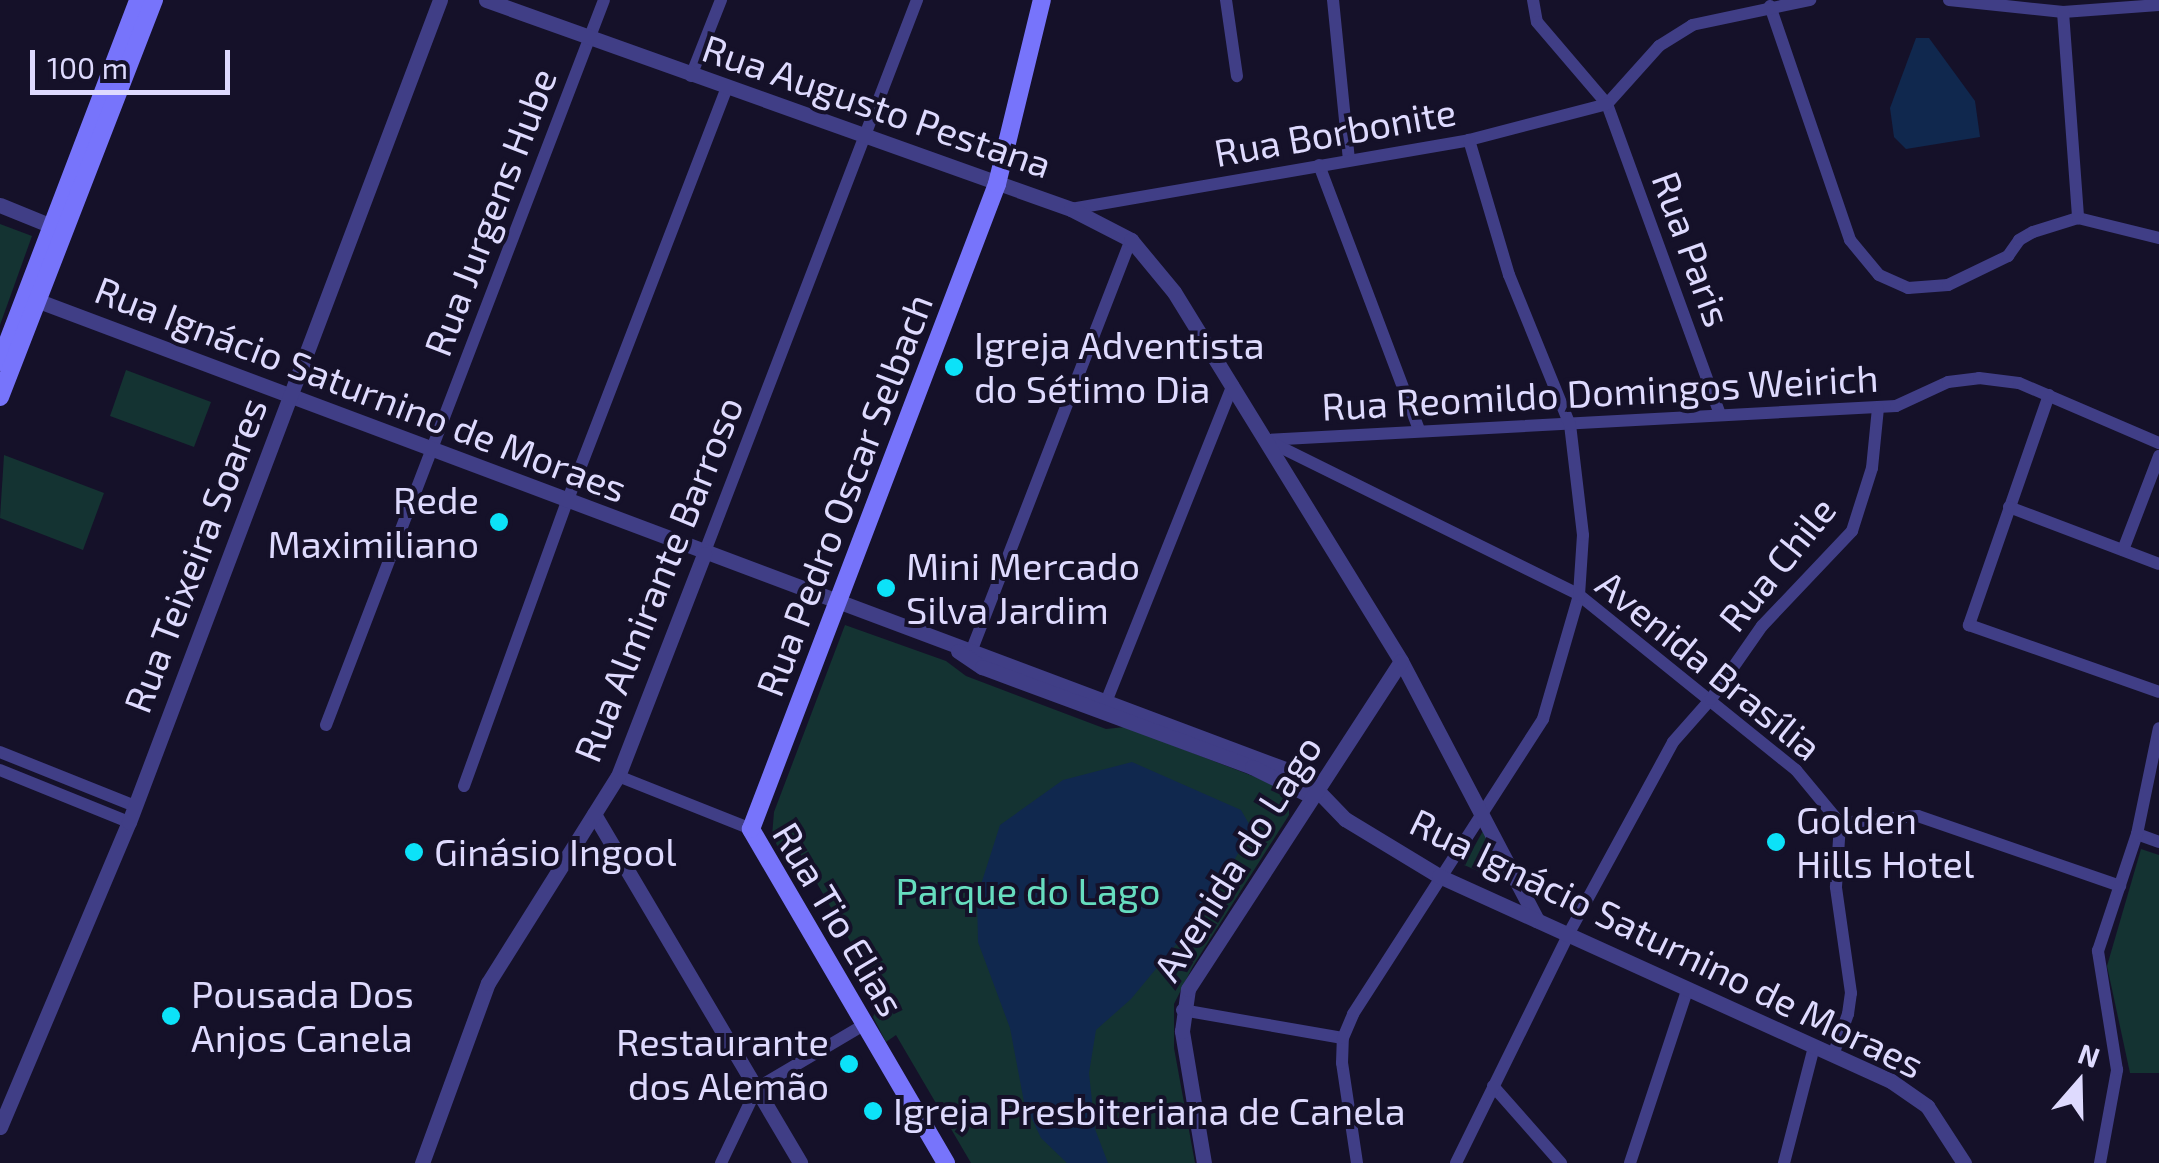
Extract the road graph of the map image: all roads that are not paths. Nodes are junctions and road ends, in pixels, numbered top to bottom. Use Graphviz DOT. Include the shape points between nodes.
graph roads {
  1 [pos="138,0"];
  2 [pos="154,0"];
  3 [pos="440,0"];
  4 [pos="486,0"];
  5 [pos="604,0"];
  6 [pos="721,0"];
  7 [pos="917,0"];
  8 [pos="1042,0"];
  9 [pos="1226,0"];
  10 [pos="1332,0"];
  11 [pos="1533,0"];
  12 [pos="1810,0"];
  13 [pos="1949,0"];
  14 [pos="2159,5"];
  15 [pos="1770,6"];
  16 [pos="2063,12"];
  17 [pos="589,38"];
  18 [pos="691,76"];
  19 [pos="1238,76"];
  20 [pos="727,88"];
  21 [pos="1607,104"];
  22 [pos="865,136"];
  23 [pos="1469,140"];
  24 [pos="1349,160"];
  25 [pos="1319,165"];
  26 [pos="997,184"];
  27 [pos="0,205"];
  28 [pos="1071,209"];
  29 [pos="2078,218"];
  30 [pos="57,228"];
  31 [pos="2159,238"];
  32 [pos="1131,240"];
  33 [pos="31,298"];
  34 [pos="3,372"];
  35 [pos="1233,385"];
  36 [pos="2049,395"];
  37 [pos="0,397"];
  38 [pos="290,397"];
  39 [pos="1878,408"];
  40 [pos="1720,415"];
  41 [pos="1570,425"];
  42 [pos="1419,430"];
  43 [pos="1266,440"];
  44 [pos="2159,443"];
  45 [pos="430,450"];
  46 [pos="2159,456"];
  47 [pos="567,502"];
  48 [pos="2009,507"];
  49 [pos="2123,550"];
  50 [pos="704,554"];
  51 [pos="2159,564"];
  52 [pos="1580,596"];
  53 [pos="840,604"];
  54 [pos="965,653"];
  55 [pos="1400,661"];
  56 [pos="2159,692"];
  57 [pos="1710,699"];
  58 [pos="1104,705"];
  59 [pos="326,725"];
  60 [pos="2159,728"];
  61 [pos="0,752"];
  62 [pos="32,765"];
  63 [pos="0,770"];
  64 [pos="618,776"];
  65 [pos="26,781"];
  66 [pos="464,786"];
  67 [pos="1316,795"];
  68 [pos="1480,813"];
  69 [pos="132,814"];
  70 [pos="594,814"];
  71 [pos="1840,823"];
  72 [pos="751,829"];
  73 [pos="2137,834"];
  74 [pos="2159,842"];
  75 [pos="1439,876"];
  76 [pos="2120,886"];
  77 [pos="1537,920"];
  78 [pos="1569,933"];
  79 [pos="1688,988"];
  80 [pos="1182,1010"];
  81 [pos="867,1023"];
  82 [pos="1343,1038"];
  83 [pos="1814,1047"];
  84 [pos="1833,1055"];
  85 [pos="1493,1086"];
  86 [pos="756,1088"];
  87 [pos="0,1127"];
  88 [pos="422,1163"];
  89 [pos="721,1163"];
  90 [pos="800,1163"];
  91 [pos="946,1163"];
  92 [pos="1204,1163"];
  93 [pos="1357,1163"];
  94 [pos="1456,1163"];
  95 [pos="1561,1163"];
  96 [pos="1630,1163"];
  97 [pos="1784,1163"];
  98 [pos="1964,1163"];
  99 [pos="2100,1163"];
  1 -- 30 [label="main road"];
  2 -- 30 [label="main road"];
  3 -- 38 [label="street, Rua Teixeira Soares"];
  4 -- 17 [label="street, Rua Augusto Pestana"];
  5 -- 17 [label="street, Rua Jurgens Hube"];
  6 -- 18 [label="street"];
  7 -- 22 [label="street, Rua Almirante Barroso"];
  8 -- 26 [label="main road, Rua Pedro Oscar Selbach"];
  9 -- 19 [label="street"];
  10 -- 24 [label="street"];
  11 -- 21 [label="street" via="1536,22"];
  12 -- 15 [label="street"];
  13 -- 16 [label="street"];
  14 -- 16 [label="street"];
  15 -- 21 [label="street" via="1692,24 1658,46"];
  15 -- 29 [label="street" via="1850,240 1879,275 1920,290 1948,285 2008,256 2033,232"];
  16 -- 29 [label="street"];
  17 -- 18 [label="street, Rua Augusto Pestana"];
  17 -- 45 [label="street, Rua Jurgens Hube"];
  18 -- 20 [label="street, Rua Augusto Pestana"];
  20 -- 22 [label="street, Rua Augusto Pestana"];
  20 -- 47 [label="street"];
  21 -- 23 [label="street, Rua Borbonite"];
  21 -- 40 [label="street, Rua Paris"];
  22 -- 26 [label="street, Rua Augusto Pestana"];
  22 -- 50 [label="street, Rua Almirante Barroso"];
  23 -- 24 [label="street, Rua Borbonite"];
  23 -- 41 [label="street" via="1509,275"];
  24 -- 25 [label="street, Rua Borbonite"];
  25 -- 28 [label="street, Rua Borbonite"];
  25 -- 42 [label="street"];
  26 -- 28 [label="street, Rua Augusto Pestana"];
  26 -- 53 [label="main road, Rua Pedro Oscar Selbach"];
  27 -- 30 [label="street"];
  28 -- 32 [label="street, Rua Augusto Pestana"];
  29 -- 31 [label="street"];
  30 -- 33 [label="main road"];
  32 -- 35 [label="street" via="1174,292"];
  32 -- 54 [label="street"];
  33 -- 34 [label="main road"];
  33 -- 38 [label="street, Rua Ignácio Saturnino de Moraes"];
  34 -- 37 [label="main road"];
  35 -- 43 [label="street"];
  35 -- 58 [label="street"];
  36 -- 39 [label="street, Rua Reomildo Domingos Weirich" via="2019,383 1963,379"];
  36 -- 44 [label="street, Rua Reomildo Domingos Weirich"];
  36 -- 48 [label="street"];
  38 -- 45 [label="street, Rua Ignácio Saturnino de Moraes"];
  38 -- 69 [label="street, Rua Teixeira Soares"];
  39 -- 40 [label="street, Rua Reomildo Domingos Weirich"];
  39 -- 57 [label="street, Rua Chile" via="1872,468 1852,531 1762,626"];
  40 -- 41 [label="street, Rua Reomildo Domingos Weirich"];
  41 -- 42 [label="street, Rua Reomildo Domingos Weirich"];
  41 -- 52 [label="street" via="1583,535"];
  42 -- 43 [label="street, Rua Reomildo Domingos Weirich"];
  43 -- 52 [label="street, Avenida Brasília"];
  43 -- 55 [label="street"];
  45 -- 47 [label="street, Rua Ignácio Saturnino de Moraes"];
  45 -- 59 [label="street, Rua Jurgens Hube"];
  46 -- 49 [label="street"];
  47 -- 50 [label="street, Rua Ignácio Saturnino de Moraes"];
  47 -- 66 [label="street"];
  48 -- 49 [label="street"];
  48 -- 56 [label="street" via="1969,626"];
  49 -- 51 [label="street"];
  50 -- 53 [label="street, Rua Ignácio Saturnino de Moraes"];
  50 -- 64 [label="street, Rua Almirante Barroso"];
  52 -- 57 [label="street, Avenida Brasília"];
  52 -- 68 [label="street" via="1544,719"];
  53 -- 54 [label="street, Rua Ignácio Saturnino de Moraes"];
  53 -- 72 [label="main road, Rua Pedro Oscar Selbach"];
  54 -- 58 [label="street, Rua Ignácio Saturnino de Moraes"];
  55 -- 67 [label="street, Avenida do Lago"];
  55 -- 68 [label="street"];
  57 -- 71 [label="street, Avenida Brasília" via="1796,770"];
  57 -- 78 [label="street, Rua Chile" via="1673,742"];
  58 -- 67 [label="street, Rua Ignácio Saturnino de Moraes"];
  60 -- 73 [label="street"];
  61 -- 62 [label="street"];
  62 -- 65 [label="street"];
  62 -- 69 [label="street"];
  63 -- 65 [label="street"];
  64 -- 70 [label="street, Rua Almirante Barroso"];
  64 -- 72 [label="street, Rua Tio Elias"];
  65 -- 69 [label="street"];
  67 -- 75 [label="street, Rua Ignácio Saturnino de Moraes"];
  67 -- 80 [label="street, Avenida do Lago" via="1197,970"];
  68 -- 75 [label="street"];
  68 -- 77 [label="street"];
  69 -- 87 [label="street, Rua Teixeira Soares"];
  70 -- 86 [label="street"];
  70 -- 88 [label="street, Rua Almirante Barroso" via="488,983"];
  71 -- 76 [label="street" via="1918,816"];
  71 -- 84 [label="street" via="1836,886 1851,993"];
  72 -- 81 [label="main road, Rua Tio Elias"];
  73 -- 74 [label="street"];
  73 -- 76 [label="street"];
  75 -- 77 [label="street, Rua Ignácio Saturnino de Moraes"];
  75 -- 82 [label="street"];
  76 -- 99 [label="street" via="2098,951 2117,1070"];
  77 -- 78 [label="street, Rua Ignácio Saturnino de Moraes"];
  78 -- 79 [label="street, Rua Ignácio Saturnino de Moraes"];
  78 -- 85 [label="street, Rua Chile"];
  79 -- 83 [label="street, Rua Ignácio Saturnino de Moraes"];
  79 -- 96 [label="street"];
  80 -- 82 [label="street"];
  80 -- 92 [label="street, Avenida do Lago"];
  81 -- 86 [label="street"];
  81 -- 91 [label="main road, Rua Tio Elias"];
  82 -- 93 [label="street"];
  83 -- 84 [label="street, Rua Ignácio Saturnino de Moraes"];
  83 -- 97 [label="street"];
  84 -- 98 [label="street, Rua Ignácio Saturnino de Moraes" via="1928,1106"];
  85 -- 94 [label="street, Rua Chile"];
  85 -- 95 [label="street"];
  86 -- 89 [label="street"];
  86 -- 90 [label="street"];
}
